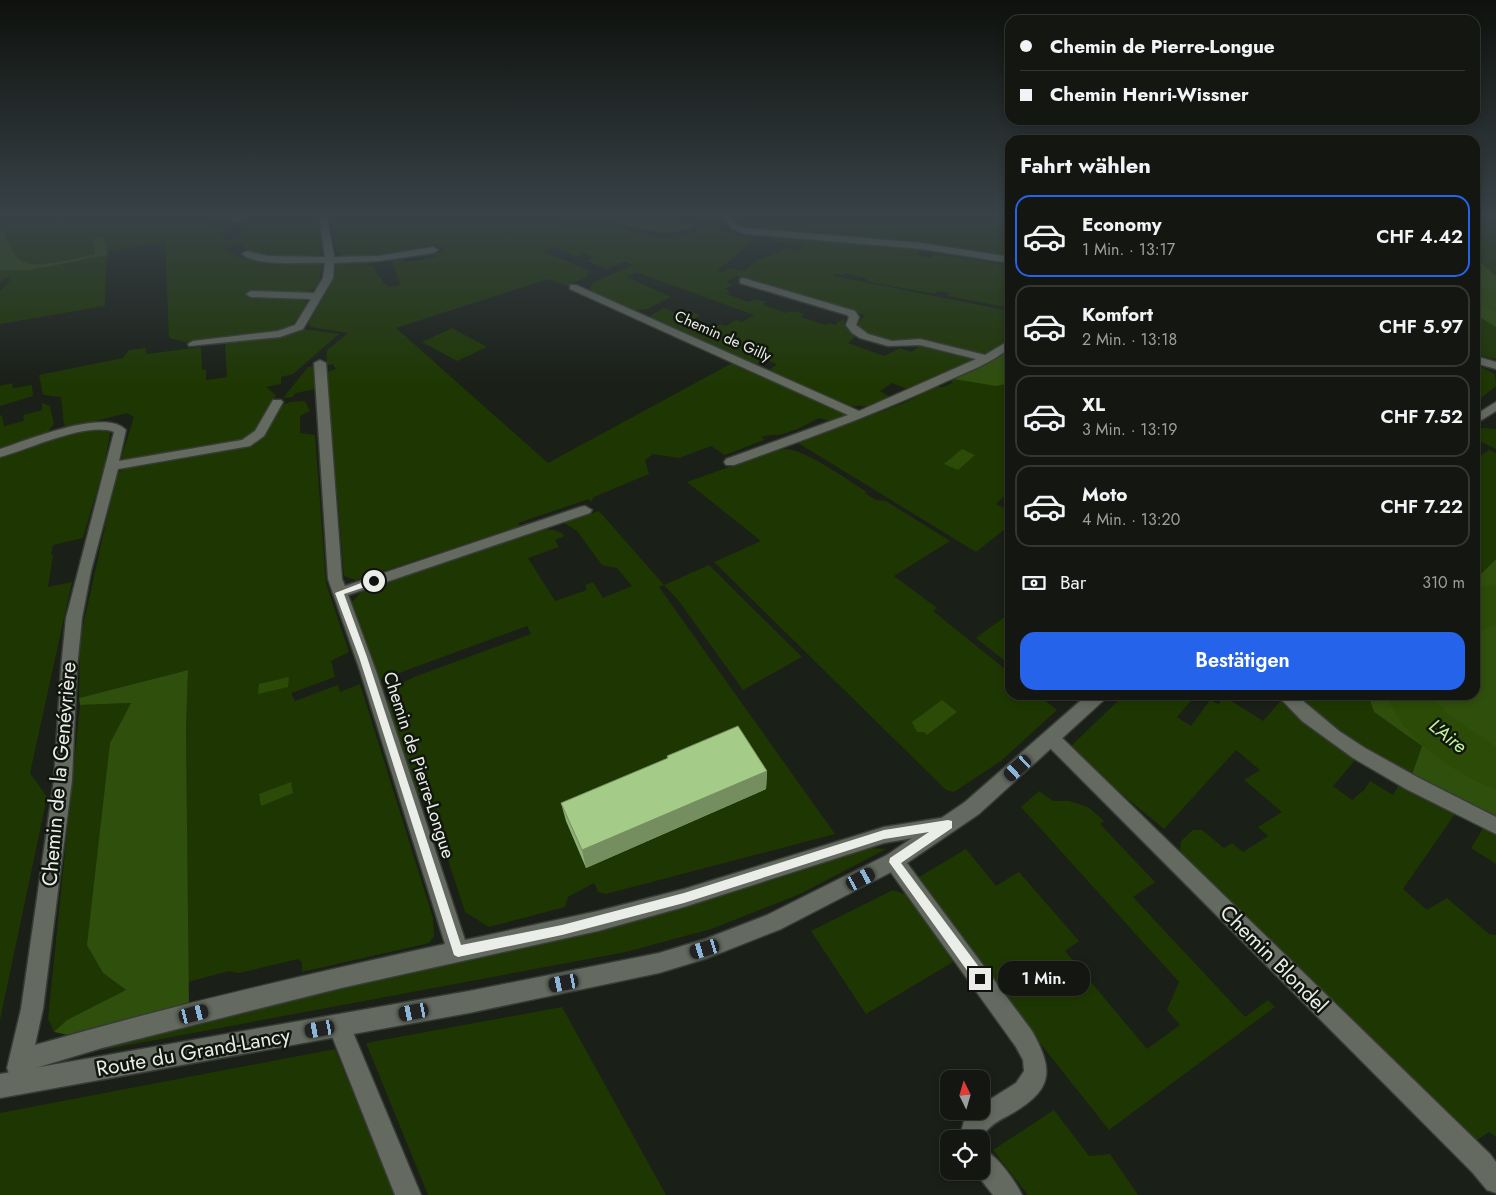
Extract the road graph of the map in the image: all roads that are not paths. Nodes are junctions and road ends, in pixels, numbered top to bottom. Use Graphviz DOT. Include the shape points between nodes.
graph roads {
  1 [pos="329,272"];
  2 [pos="744,281"];
  3 [pos="573,287"];
  4 [pos="252,294"];
  5 [pos="318,296"];
  6 [pos="193,344"];
  7 [pos="1005,346"];
  8 [pos="986,358"];
  9 [pos="1480,361"];
  10 [pos="320,363"];
  11 [pos="1496,366"];
  12 [pos="277,402"];
  13 [pos="1496,406"];
  14 [pos="859,415"];
  15 [pos="1480,417"];
  16 [pos="0,453"];
  17 [pos="730,462"];
  18 [pos="112,466"];
  19 [pos="585,510"];
  20 [pos="340,593"];
  21 [pos="1093,700"];
  22 [pos="1290,700"];
  23 [pos="1051,738"];
  24 [pos="948,825"];
  25 [pos="1496,826"];
  26 [pos="894,862"];
  27 [pos="458,951"];
  28 [pos="339,1026"];
  29 [pos="20,1061"];
  30 [pos="6,1085"];
  31 [pos="972,1130"];
  32 [pos="990,1171"];
  33 [pos="1496,1181"];
  34 [pos="408,1195"];
  35 [pos="1009,1195"];
  1 -- 5 [label="street"];
  2 -- 8 [label="street" via="851,313 854,317 851,325 864,336 892,344 920,342"];
  3 -- 14 [label="street, Chemin de Gilly"];
  4 -- 5 [label="street"];
  5 -- 6 [label="street" via="299,327 290,331"];
  7 -- 8 [label="street"];
  8 -- 14 [label="street"];
  9 -- 11 [label="street"];
  10 -- 20 [label="street, Chemin de Pierre-Longue" via="335,579"];
  12 -- 18 [label="street" via="260,433 246,443"];
  13 -- 15 [label="street"];
  14 -- 17 [label="street"];
  16 -- 18 [label="street, Chemin de la Genévrière" via="60,434 108,424 120,430"];
  18 -- 29 [label="street, Chemin de la Genévrière" via="74,618 63,780 32,1008"];
  19 -- 20 [label="street"];
  20 -- 27 [label="street, Chemin de Pierre-Longue"];
  21 -- 23 [label="street, Route du Grand-Lancy"];
  22 -- 25 [label="street" via="1368,760"];
  23 -- 24 [label="street, Route du Grand-Lancy"];
  23 -- 33 [label="street, Chemin Blondel" via="1481,1162"];
  24 -- 26 [label="street, Route du Grand-Lancy"];
  24 -- 27 [label="street, Route du Grand-Lancy" via="884,835 684,898 562,930"];
  26 -- 28 [label="street, Route du Grand-Lancy" via="774,922 659,963"];
  26 -- 31 [label="street" via="1024,1039 1034,1058 1036,1070 1032,1084 1022,1094 977,1122"];
  27 -- 29 [label="street, Route du Grand-Lancy" via="121,1032"];
  28 -- 30 [label="street, Route du Grand-Lancy"];
  28 -- 34 [label="street"];
  29 -- 30 [label="street, Chemin de la Genévrière"];
  32 -- 35 [label="street"];
}
